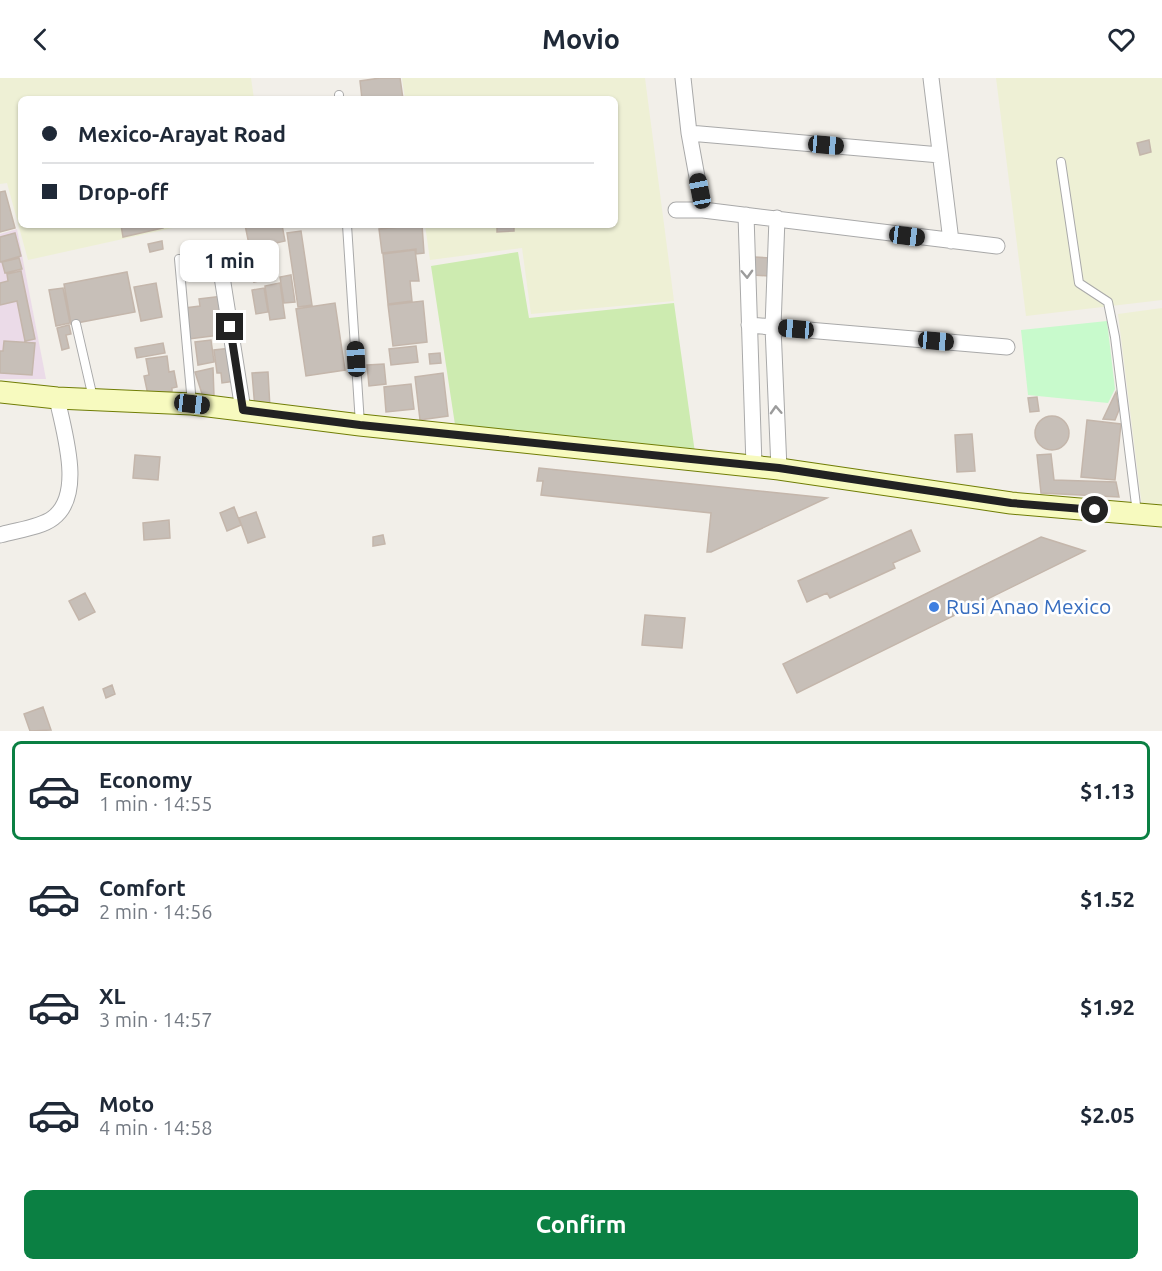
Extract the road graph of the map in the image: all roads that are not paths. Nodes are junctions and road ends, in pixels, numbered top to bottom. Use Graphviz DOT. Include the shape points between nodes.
graph roads {
  1 [pos="683,78"];
  2 [pos="931,78"];
  3 [pos="689,133"];
  4 [pos="940,155"];
  5 [pos="1061,162"];
  6 [pos="676,210"];
  7 [pos="703,210"];
  8 [pos="746,215"];
  9 [pos="777,218"];
  10 [pos="347,228"];
  11 [pos="951,241"];
  12 [pos="997,246"];
  13 [pos="179,259"];
  14 [pos="220,264"];
  15 [pos="76,324"];
  16 [pos="749,325"];
  17 [pos="772,327"];
  18 [pos="1006,347"];
  19 [pos="0,392"];
  20 [pos="57,398"];
  21 [pos="94,399"];
  22 [pos="192,404"];
  23 [pos="243,410"];
  24 [pos="360,425"];
  25 [pos="754,466"];
  26 [pos="779,468"];
  27 [pos="1137,514"];
  28 [pos="1162,516"];
  29 [pos="0,535"];
  1 -- 3 [label="street"];
  2 -- 4 [label="street"];
  3 -- 4 [label="street"];
  3 -- 7 [label="street"];
  4 -- 11 [label="street"];
  5 -- 27 [label="lane" via="1079,283 1108,302"];
  6 -- 7 [label="street"];
  7 -- 8 [label="street"];
  8 -- 9 [label="street"];
  8 -- 16 [label="street, one-way"];
  9 -- 11 [label="street"];
  9 -- 17 [label="street"];
  10 -- 24 [label="lane"];
  11 -- 12 [label="street"];
  13 -- 22 [label="lane"];
  14 -- 23 [label="street"];
  15 -- 21 [label="lane"];
  16 -- 17 [label="street"];
  16 -- 25 [label="street"];
  17 -- 18 [label="street"];
  26 -- 17 [label="street, one-way"];
  19 -- 20 [label="main road"];
  20 -- 21 [label="main road"];
  20 -- 29 [label="street" via="71,473 64,506 53,518"];
  21 -- 22 [label="main road"];
  22 -- 23 [label="main road"];
  23 -- 24 [label="main road"];
  24 -- 25 [label="main road"];
  25 -- 26 [label="main road"];
  26 -- 27 [label="main road" via="1011,503"];
  27 -- 28 [label="main road"];
}
